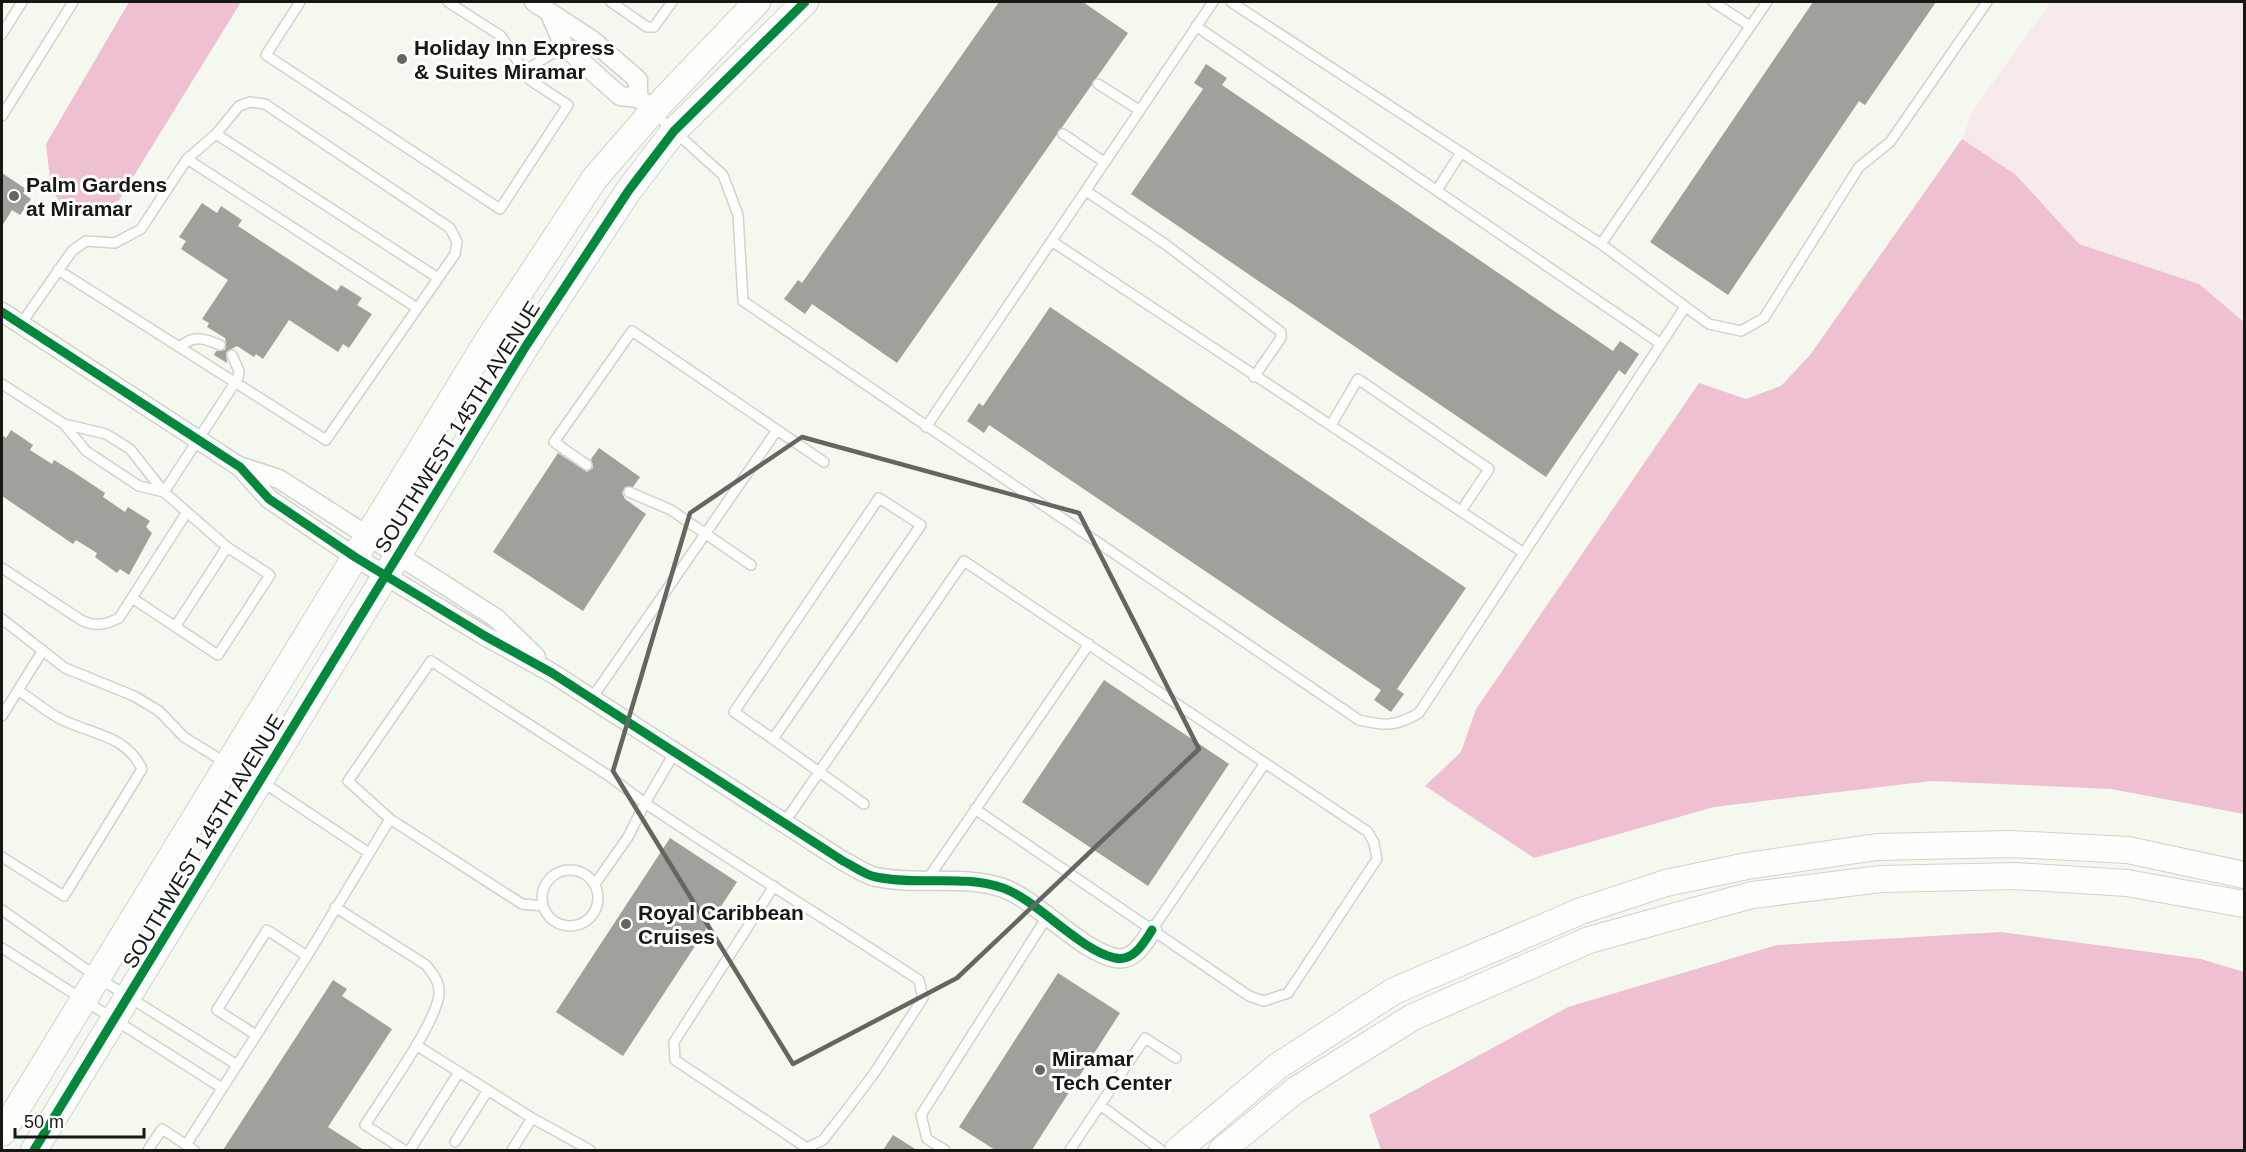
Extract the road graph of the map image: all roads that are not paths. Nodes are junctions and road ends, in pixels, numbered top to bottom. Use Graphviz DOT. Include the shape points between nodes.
graph roads {
  1 [pos="22,2"];
  2 [pos="73,2"];
  3 [pos="300,2"];
  4 [pos="448,2"];
  5 [pos="534,2"];
  6 [pos="611,2"];
  7 [pos="672,2"];
  8 [pos="758,2"];
  9 [pos="805,2"];
  10 [pos="1213,2"];
  11 [pos="1231,2"];
  12 [pos="1713,2"];
  13 [pos="1767,2"];
  14 [pos="1987,2"];
  15 [pos="550,15"];
  16 [pos="1196,26"];
  17 [pos="1750,26"];
  18 [pos="2,34"];
  19 [pos="564,46"];
  20 [pos="523,72"];
  21 [pos="1098,84"];
  22 [pos="645,104"];
  23 [pos="1139,110"];
  24 [pos="2,116"];
  25 [pos="674,131"];
  26 [pos="216,134"];
  27 [pos="1063,134"];
  28 [pos="1460,154"];
  29 [pos="187,159"];
  30 [pos="1104,162"];
  31 [pos="1437,190"];
  32 [pos="1086,191"];
  33 [pos="1053,242"];
  34 [pos="1601,244"];
  35 [pos="58,270"];
  36 [pos="438,278"];
  37 [pos="1685,307"];
  38 [pos="417,308"];
  39 [pos="2,312"];
  40 [pos="21,324"];
  41 [pos="1661,344"];
  42 [pos="220,345"];
  43 [pos="179,347"];
  44 [pos="232,355"];
  45 [pos="1254,377"];
  46 [pos="235,382"];
  47 [pos="2,384"];
  48 [pos="64,424"];
  49 [pos="1330,424"];
  50 [pos="926,427"];
  51 [pos="777,430"];
  52 [pos="198,439"];
  53 [pos="824,462"];
  54 [pos="587,465"];
  55 [pos="164,492"];
  56 [pos="629,492"];
  57 [pos="1461,511"];
  58 [pos="187,512"];
  59 [pos="705,533"];
  60 [pos="361,546"];
  61 [pos="227,547"];
  62 [pos="1524,553"];
  63 [pos="751,565"];
  64 [pos="392,566"];
  65 [pos="2,568"];
  66 [pos="132,598"];
  67 [pos="2,619"];
  68 [pos="175,627"];
  69 [pos="1089,644"];
  70 [pos="43,650"];
  71 [pos="18,690"];
  72 [pos="592,698"];
  73 [pos="2,716"];
  74 [pos="773,739"];
  75 [pos="675,752"];
  76 [pos="1265,763"];
  77 [pos="228,764"];
  78 [pos="819,772"];
  79 [pos="261,781"];
  80 [pos="645,803"];
  81 [pos="864,804"];
  82 [pos="975,809"];
  83 [pos="390,819"];
  84 [pos="784,823"];
  85 [pos="369,853"];
  86 [pos="2,858"];
  87 [pos="2244,875"];
  88 [pos="927,880"];
  89 [pos="595,884"];
  90 [pos="774,886"];
  91 [pos="2244,904"];
  92 [pos="543,906"];
  93 [pos="335,908"];
  94 [pos="2,909"];
  95 [pos="1047,917"];
  96 [pos="1152,930"];
  97 [pos="2,948"];
  98 [pos="307,956"];
  99 [pos="98,977"];
  100 [pos="130,997"];
  101 [pos="84,999"];
  102 [pos="116,1020"];
  103 [pos="256,1035"];
  104 [pos="416,1045"];
  105 [pos="1176,1058"];
  106 [pos="237,1065"];
  107 [pos="459,1072"];
  108 [pos="222,1088"];
  109 [pos="488,1090"];
  110 [pos="1100,1105"];
  111 [pos="532,1118"];
  112 [pos="2,1134"];
  113 [pos="455,1142"];
  114 [pos="190,1148"];
  115 [pos="34,1150"];
  116 [pos="148,1150"];
  117 [pos="404,1150"];
  118 [pos="410,1150"];
  119 [pos="512,1150"];
  120 [pos="590,1150"];
  121 [pos="945,1150"];
  122 [pos="1070,1150"];
  123 [pos="1161,1150"];
  124 [pos="1178,1150"];
  125 [pos="1222,1150"];
  1 -- 18 [label="lane"];
  2 -- 24 [label="lane"];
  3 -- 20 [label="lane" via="266,55 500,209 568,105"];
  4 -- 20 [label="lane" via="501,36"];
  5 -- 15 [label="street"];
  6 -- 7 [label="lane" via="647,27 654,27"];
  8 -- 22 [label="street, SOUTHWEST 145TH AVENUE"];
  9 -- 25 [label="street, SOUTHWEST 145TH AVENUE"];
  10 -- 16 [label="lane"];
  11 -- 28 [label="lane"];
  12 -- 17 [label="lane"];
  13 -- 17 [label="lane"];
  14 -- 37 [label="lane" via="1890,142 1859,167 1764,318 1741,331 1709,324"];
  15 -- 19 [label="street"];
  15 -- 22 [label="street" via="592,40 638,80"];
  16 -- 23 [label="lane"];
  16 -- 31 [label="lane"];
  17 -- 34 [label="lane"];
  19 -- 20 [label="lane"];
  19 -- 22 [label="street" via="620,96"];
  21 -- 23 [label="lane"];
  22 -- 25 [label="lane"];
  22 -- 60 [label="street, SOUTHWEST 145TH AVENUE" via="488,340"];
  23 -- 30 [label="lane"];
  25 -- 50 [label="lane" via="723,174 738,215 743,301"];
  25 -- 64 [label="street, SOUTHWEST 145TH AVENUE" via="629,190 526,346"];
  26 -- 29 [label="lane"];
  26 -- 36 [label="lane"];
  26 -- 36 [label="lane" via="239,106 250,102 265,104 450,228 457,242 455,254"];
  27 -- 30 [label="lane"];
  28 -- 31 [label="lane"];
  28 -- 34 [label="lane"];
  29 -- 35 [label="lane" via="141,229 115,243 86,241 72,251"];
  29 -- 38 [label="lane"];
  30 -- 32 [label="lane"];
  31 -- 41 [label="lane"];
  32 -- 33 [label="lane"];
  32 -- 45 [label="lane" via="1174,250 1281,332 1281,338"];
  33 -- 45 [label="lane"];
  33 -- 50 [label="lane"];
  34 -- 37 [label="lane"];
  35 -- 40 [label="lane"];
  35 -- 43 [label="lane"];
  36 -- 38 [label="lane"];
  37 -- 41 [label="lane"];
  38 -- 46 [label="lane" via="326,440"];
  39 -- 40 [label="street"];
  40 -- 52 [label="street"];
  41 -- 62 [label="lane"];
  42 -- 43 [label="lane" via="195,337"];
  43 -- 46 [label="lane"];
  44 -- 46 [label="lane" via="239,371"];
  45 -- 49 [label="lane"];
  46 -- 52 [label="lane"];
  47 -- 48 [label="lane"];
  48 -- 55 [label="lane" via="86,451 139,486"];
  48 -- 55 [label="lane" via="106,434 130,449"];
  49 -- 57 [label="lane"];
  49 -- 57 [label="lane" via="1358,379 1489,469"];
  50 -- 62 [label="lane" via="1359,720 1385,726 1404,722 1419,713"];
  51 -- 53 [label="lane"];
  51 -- 54 [label="lane" via="632,331 554,442"];
  51 -- 59 [label="lane"];
  52 -- 55 [label="lane"];
  52 -- 60 [label="street" via="240,466 279,479"];
  55 -- 58 [label="lane"];
  56 -- 59 [label="lane" via="671,510"];
  57 -- 62 [label="lane"];
  58 -- 61 [label="lane"];
  58 -- 66 [label="lane"];
  59 -- 63 [label="lane"];
  59 -- 72 [label="lane"];
  60 -- 64 [label="street"];
  60 -- 77 [label="street, SOUTHWEST 145TH AVENUE"];
  61 -- 68 [label="lane"];
  61 -- 68 [label="lane" via="270,575 218,655"];
  64 -- 72 [label="street" via="485,636"];
  64 -- 79 [label="street, SOUTHWEST 145TH AVENUE"];
  65 -- 66 [label="lane" via="90,624 105,625 119,618"];
  66 -- 68 [label="lane"];
  67 -- 70 [label="lane"];
  69 -- 76 [label="lane"];
  69 -- 78 [label="lane" via="964,561"];
  69 -- 82 [label="lane"];
  70 -- 71 [label="lane"];
  70 -- 77 [label="lane" via="65,668 151,706 184,737"];
  71 -- 73 [label="lane"];
  71 -- 86 [label="lane" via="57,717 116,740 135,754 142,770 64,896"];
  72 -- 75 [label="street"];
  74 -- 74 [label="lane" via="921,525 879,498 734,712"];
  74 -- 78 [label="lane"];
  75 -- 80 [label="lane"];
  75 -- 84 [label="street"];
  76 -- 96 [label="lane"];
  76 -- 96 [label="lane" via="1368,832 1377,859 1288,993 1264,1001 1249,996"];
  77 -- 99 [label="street, SOUTHWEST 145TH AVENUE"];
  78 -- 81 [label="lane"];
  78 -- 84 [label="lane"];
  79 -- 85 [label="lane"];
  79 -- 100 [label="street, SOUTHWEST 145TH AVENUE"];
  80 -- 83 [label="lane" via="431,661 348,781"];
  80 -- 89 [label="lane" via="628,837"];
  80 -- 90 [label="lane"];
  82 -- 88 [label="lane"];
  82 -- 96 [label="lane"];
  83 -- 85 [label="lane"];
  83 -- 92 [label="lane" via="522,904"];
  84 -- 88 [label="street" via="873,877 908,882"];
  85 -- 93 [label="lane"];
  87 -- 124 [label="street" via="2128,850 2000,844 1877,847 1747,866 1666,883 1581,911 1394,991 1278,1066"];
  88 -- 95 [label="street" via="976,880 1006,889"];
  89 -- 92 [label="lane" via="578,871 560,872 543,889"];
  89 -- 92 [label="lane" via="598,907 579,926 553,921"];
  90 -- 90 [label="lane" via="919,980 923,998 845,1112 823,1140 807,1148 675,1060 674,1042"];
  91 -- 125 [label="street" via="2127,883 2015,876 1881,879 1752,895 1589,940 1413,1017 1296,1090"];
  93 -- 98 [label="lane"];
  93 -- 104 [label="lane" via="426,965 437,979 435,1009"];
  94 -- 99 [label="lane"];
  95 -- 96 [label="street" via="1115,958 1126,958 1140,948"];
  95 -- 121 [label="lane" via="921,1115 927,1139"];
  97 -- 101 [label="lane"];
  98 -- 103 [label="lane"];
  98 -- 103 [label="lane" via="267,930 217,1010"];
  99 -- 100 [label="lane"];
  99 -- 101 [label="street, SOUTHWEST 145TH AVENUE"];
  100 -- 102 [label="street, SOUTHWEST 145TH AVENUE"];
  100 -- 106 [label="lane"];
  101 -- 102 [label="lane"];
  101 -- 112 [label="street, SOUTHWEST 145TH AVENUE"];
  102 -- 108 [label="lane"];
  102 -- 115 [label="street, SOUTHWEST 145TH AVENUE"];
  103 -- 106 [label="lane"];
  104 -- 107 [label="lane"];
  104 -- 117 [label="lane" via="364,1125"];
  105 -- 110 [label="lane" via="1144,1038"];
  106 -- 108 [label="lane"];
  107 -- 109 [label="lane"];
  107 -- 118 [label="lane"];
  108 -- 114 [label="lane"];
  109 -- 111 [label="lane"];
  109 -- 113 [label="lane"];
  110 -- 122 [label="lane"];
  110 -- 123 [label="lane"];
  111 -- 119 [label="lane"];
  111 -- 120 [label="lane"];
  114 -- 116 [label="lane" via="162,1130"];
}
